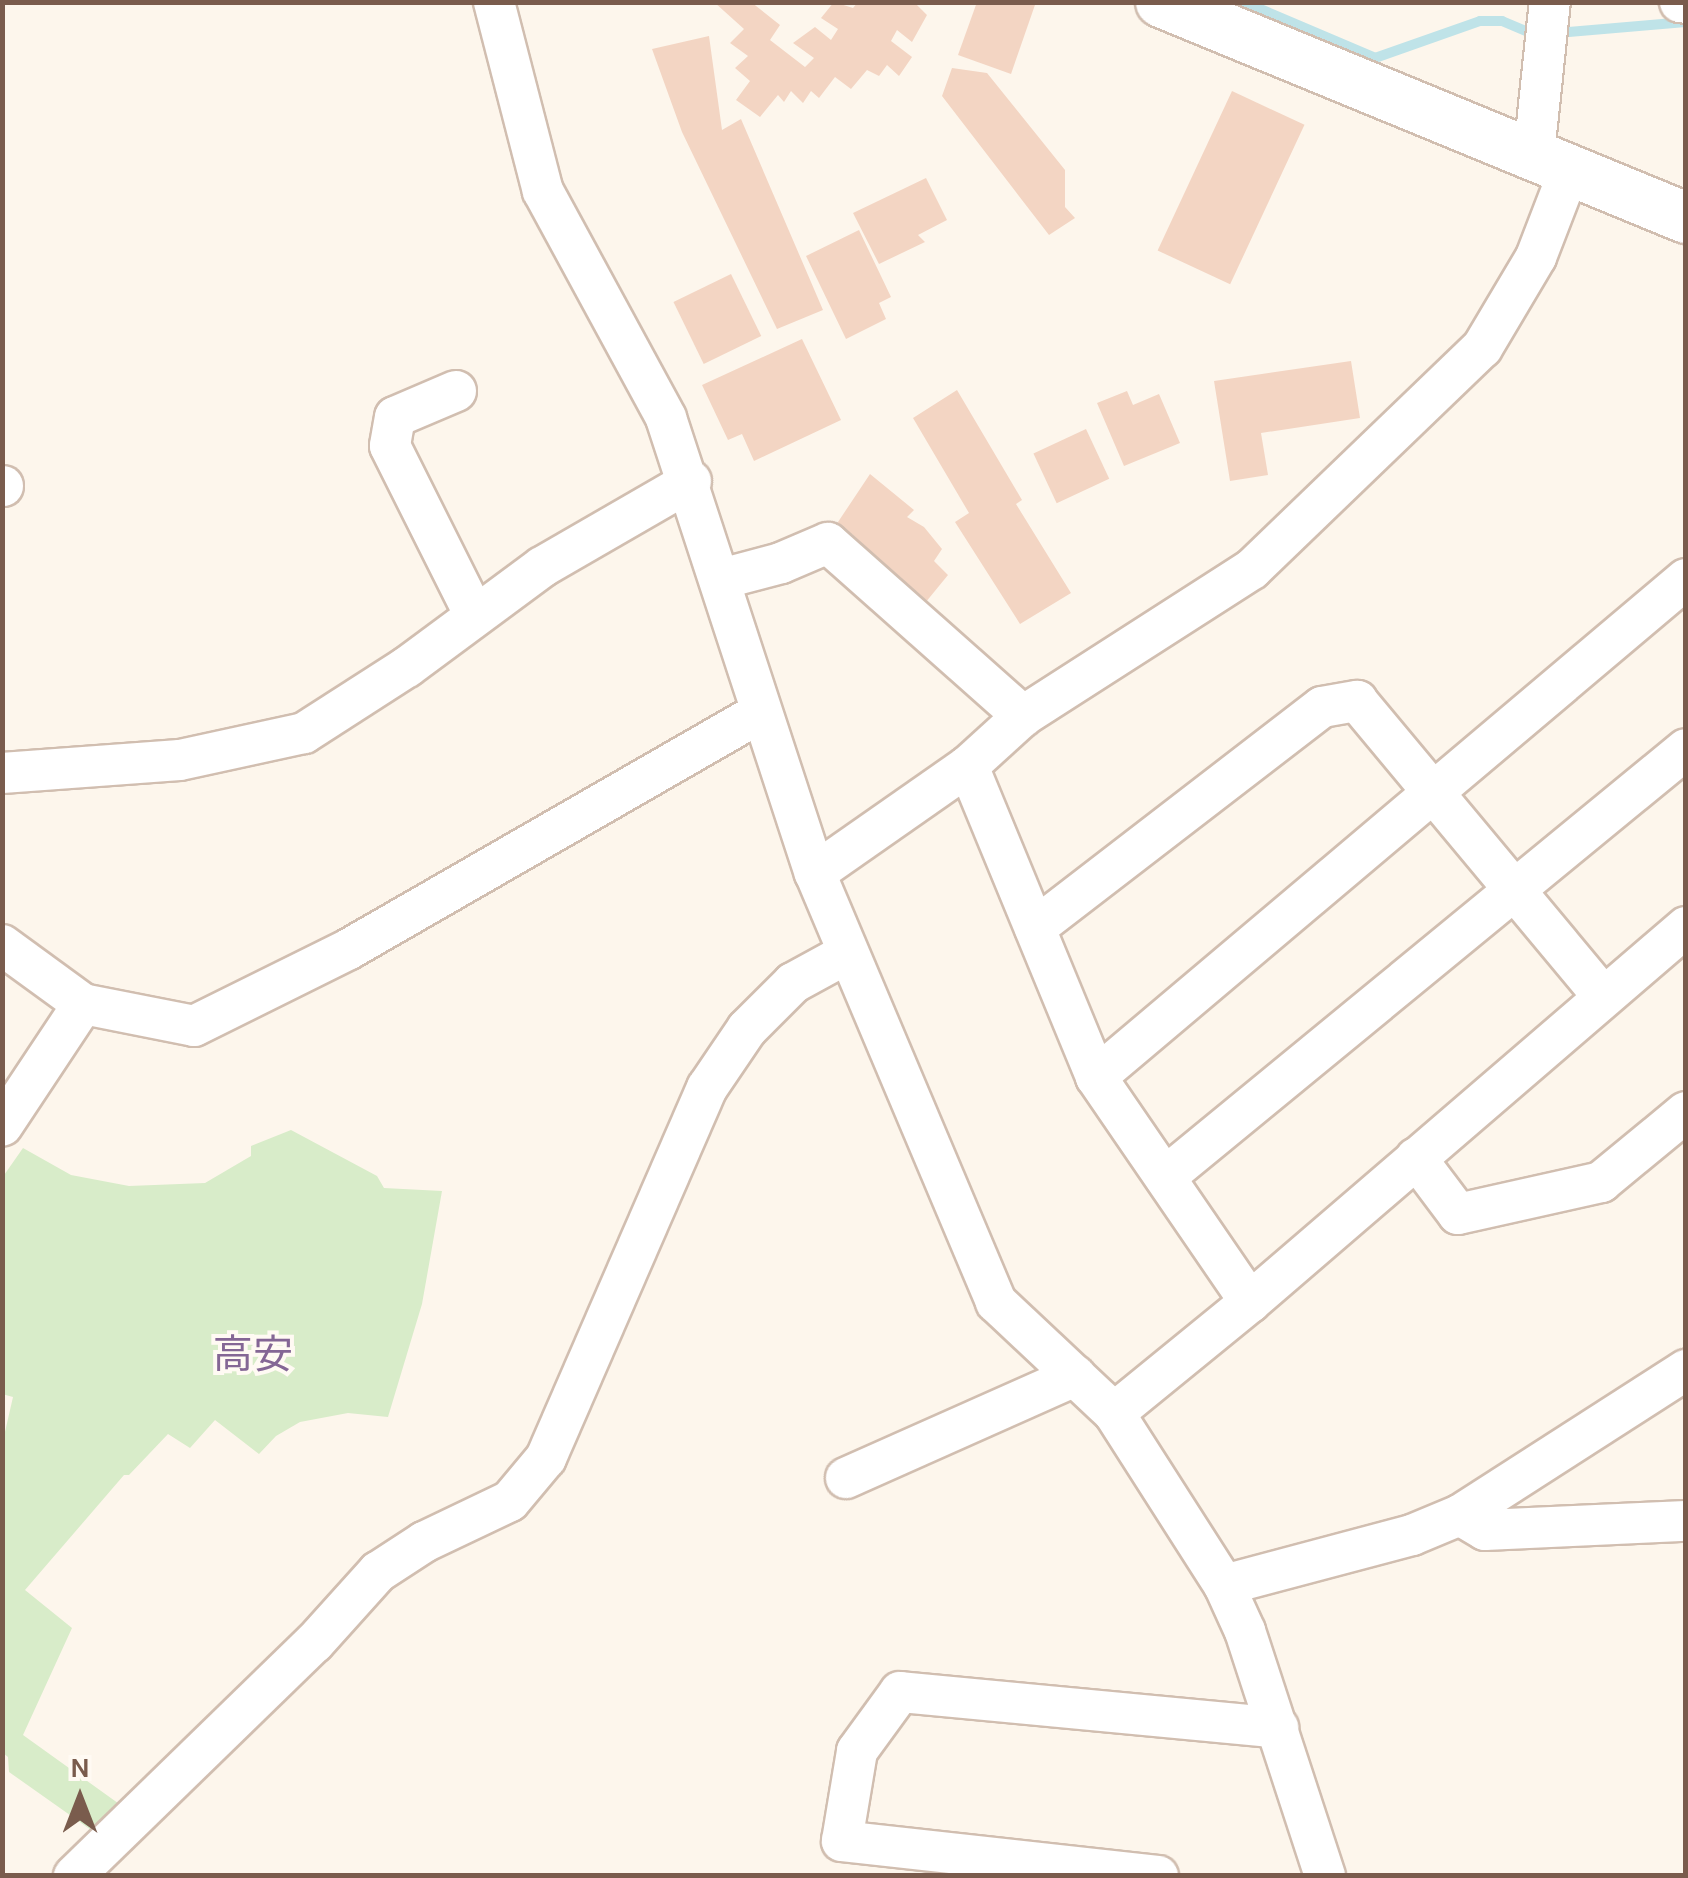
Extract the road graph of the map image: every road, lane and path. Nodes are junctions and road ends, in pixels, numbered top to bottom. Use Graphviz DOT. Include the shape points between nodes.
graph roads {
  1 [pos="494,2"];
  2 [pos="1162,2"];
  3 [pos="1550,2"];
  4 [pos="1552,161"];
  5 [pos="1686,218"];
  6 [pos="456,391"];
  7 [pos="691,482"];
  8 [pos="720,579"];
  9 [pos="1686,579"];
  10 [pos="475,616"];
  11 [pos="759,713"];
  12 [pos="1022,716"];
  13 [pos="1686,749"];
  14 [pos="968,766"];
  15 [pos="3,774"];
  16 [pos="1432,793"];
  17 [pos="815,874"];
  18 [pos="1514,890"];
  19 [pos="1686,927"];
  20 [pos="1036,928"];
  21 [pos="2,945"];
  22 [pos="846,954"];
  23 [pos="1602,996"];
  24 [pos="83,1004"];
  25 [pos="1096,1077"];
  26 [pos="1686,1112"];
  27 [pos="2,1126"];
  28 [pos="1416,1158"];
  29 [pos="1165,1177"];
  30 [pos="1250,1302"];
  31 [pos="1686,1370"];
  32 [pos="1075,1376"];
  33 [pos="1114,1413"];
  34 [pos="846,1478"];
  35 [pos="1460,1515"];
  36 [pos="1686,1521"];
  37 [pos="1224,1585"];
  38 [pos="1278,1728"];
  39 [pos="74,1876"];
  40 [pos="1158,1876"];
  41 [pos="1325,1876"];
  1 -- 7 [label="street" via="544,191 666,418"];
  2 -- 4 [label="street"];
  3 -- 4 [label="street"];
  4 -- 5 [label="street"];
  4 -- 12 [label="street" via="1536,257 1482,348 1252,569"];
  6 -- 10 [label="street" via="395,416 390,446"];
  7 -- 8 [label="street"];
  7 -- 10 [label="street" via="542,567"];
  8 -- 11 [label="street"];
  8 -- 12 [label="street" via="828,543"];
  9 -- 16 [label="street"];
  10 -- 15 [label="street" via="304,733 180,760"];
  11 -- 17 [label="street"];
  11 -- 24 [label="street" via="349,949 194,1026"];
  12 -- 14 [label="street"];
  13 -- 18 [label="street"];
  14 -- 17 [label="street"];
  14 -- 20 [label="street"];
  16 -- 18 [label="street"];
  16 -- 20 [label="street" via="1357,701 1322,708"];
  16 -- 25 [label="street"];
  17 -- 22 [label="street"];
  18 -- 23 [label="street"];
  18 -- 29 [label="street"];
  19 -- 23 [label="street"];
  20 -- 25 [label="street"];
  21 -- 24 [label="street"];
  22 -- 32 [label="street" via="996,1302"];
  22 -- 39 [label="street" via="793,983 747,1029 707,1088 546,1458 510,1501 378,1572"];
  23 -- 28 [label="street"];
  24 -- 27 [label="street"];
  25 -- 29 [label="street"];
  26 -- 28 [label="street" via="1601,1182 1458,1214"];
  28 -- 30 [label="street"];
  29 -- 30 [label="street"];
  30 -- 33 [label="street"];
  31 -- 35 [label="street"];
  32 -- 33 [label="street"];
  32 -- 34 [label="street"];
  33 -- 37 [label="street"];
  35 -- 36 [label="street" via="1485,1530"];
  35 -- 37 [label="street" via="1412,1535"];
  37 -- 38 [label="street"];
  38 -- 40 [label="street" via="900,1692 858,1751 842,1842"];
  38 -- 41 [label="street"];
}
